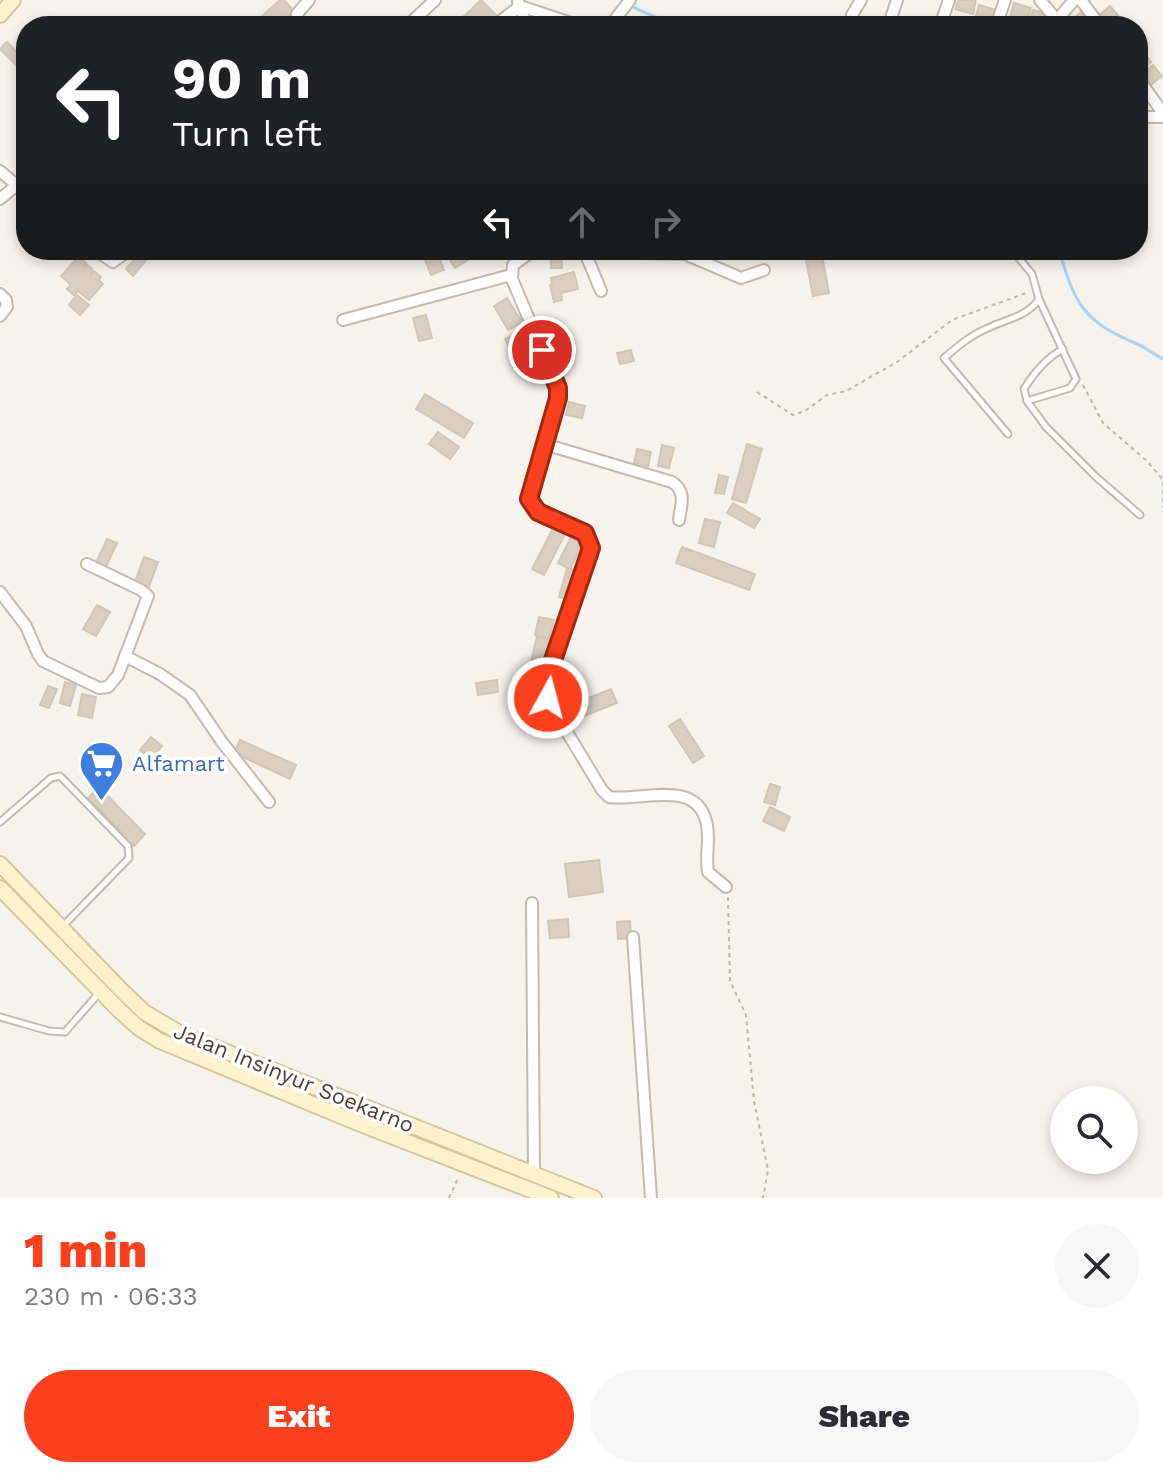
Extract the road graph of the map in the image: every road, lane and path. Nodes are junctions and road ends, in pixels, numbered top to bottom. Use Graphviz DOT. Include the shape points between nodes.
graph roads {
  1 [pos="13,0"];
  2 [pos="309,0"];
  3 [pos="435,0"];
  4 [pos="897,0"];
  5 [pos="1074,0"];
  6 [pos="858,1"];
  7 [pos="518,3"];
  8 [pos="0,15"];
  9 [pos="852,15"];
  10 [pos="892,15"];
  11 [pos="297,16"];
  12 [pos="418,16"];
  13 [pos="553,16"];
  14 [pos="1059,16"];
  15 [pos="1148,93"];
  16 [pos="1163,115"];
  17 [pos="0,171"];
  18 [pos="16,185"];
  19 [pos="517,260"];
  20 [pos="589,260"];
  21 [pos="699,260"];
  22 [pos="1020,260"];
  23 [pos="764,270"];
  24 [pos="511,275"];
  25 [pos="1038,289"];
  26 [pos="601,291"];
  27 [pos="0,294"];
  28 [pos="1039,299"];
  29 [pos="0,316"];
  30 [pos="343,320"];
  31 [pos="1063,349"];
  32 [pos="1083,385"];
  33 [pos="757,392"];
  34 [pos="1027,401"];
  35 [pos="1008,434"];
  36 [pos="544,444"];
  37 [pos="1163,508"];
  38 [pos="1140,515"];
  39 [pos="679,520"];
  40 [pos="87,564"];
  41 [pos="0,592"];
  42 [pos="125,656"];
  43 [pos="269,802"];
  44 [pos="0,822"];
  45 [pos="0,864"];
  46 [pos="726,887"];
  47 [pos="0,888"];
  48 [pos="532,903"];
  49 [pos="61,928"];
  50 [pos="633,937"];
  51 [pos="101,992"];
  52 [pos="0,1017"];
  53 [pos="335,1095"];
  54 [pos="326,1110"];
  55 [pos="464,1164"];
  56 [pos="534,1174"];
  57 [pos="449,1198"];
  58 [pos="551,1198"];
  59 [pos="594,1198"];
  60 [pos="651,1198"];
  61 [pos="763,1198"];
  1 -- 8 [label="main road"];
  2 -- 11 [label="street"];
  3 -- 12 [label="street"];
  4 -- 10 [label="street"];
  5 -- 14 [label="street"];
  6 -- 9 [label="street"];
  7 -- 13 [label="street"];
  15 -- 16 [label="street"];
  17 -- 18 [label="street"];
  19 -- 24 [label="street"];
  20 -- 26 [label="street"];
  21 -- 23 [label="street" via="741,278"];
  22 -- 28 [label="lane" via="1032,274"];
  24 -- 30 [label="street"];
  24 -- 36 [label="street" via="558,388"];
  25 -- 33 [label="path" via="952,320 897,362 805,411 793,415"];
  27 -- 29 [label="street" via="7,307"];
  28 -- 31 [label="lane"];
  28 -- 35 [label="lane" via="1033,308 989,327 944,358"];
  31 -- 34 [label="lane" via="1029,380 1024,389"];
  31 -- 34 [label="lane" via="1076,379 1070,388"];
  32 -- 37 [label="path" via="1103,423 1163,480"];
  34 -- 38 [label="lane" via="1046,427"];
  36 -- 39 [label="street" via="672,482 683,494"];
  36 -- 46 [label="street" via="530,504 585,533 591,548 551,666 550,704 609,797 676,795 698,806 707,825 708,872"];
  40 -- 42 [label="street" via="148,596"];
  41 -- 42 [label="street" via="26,626 39,656 51,665 104,688 113,683"];
  42 -- 43 [label="street" via="190,695"];
  44 -- 49 [label="lane" via="60,776 128,846 129,858"];
  45 -- 49 [label="main road, Jalan Insinyur Soekarno"];
  46 -- 61 [label="path" via="730,981 746,1015 754,1101 768,1170"];
  47 -- 51 [label="main road, Jalan Insinyur Soekarno"];
  48 -- 56 [label="street"];
  49 -- 53 [label="main road, Jalan Insinyur Soekarno" via="160,1023"];
  50 -- 60 [label="street"];
  51 -- 52 [label="lane" via="65,1032"];
  51 -- 54 [label="main road, Jalan Insinyur Soekarno" via="160,1041"];
  53 -- 54 [label="main road"];
  53 -- 56 [label="main road, Jalan Insinyur Soekarno"];
  54 -- 55 [label="main road, Jalan Insinyur Soekarno"];
  55 -- 57 [label="path"];
  55 -- 58 [label="main road, Jalan Insinyur Soekarno"];
  56 -- 59 [label="main road, Jalan Insinyur Soekarno"];
}
